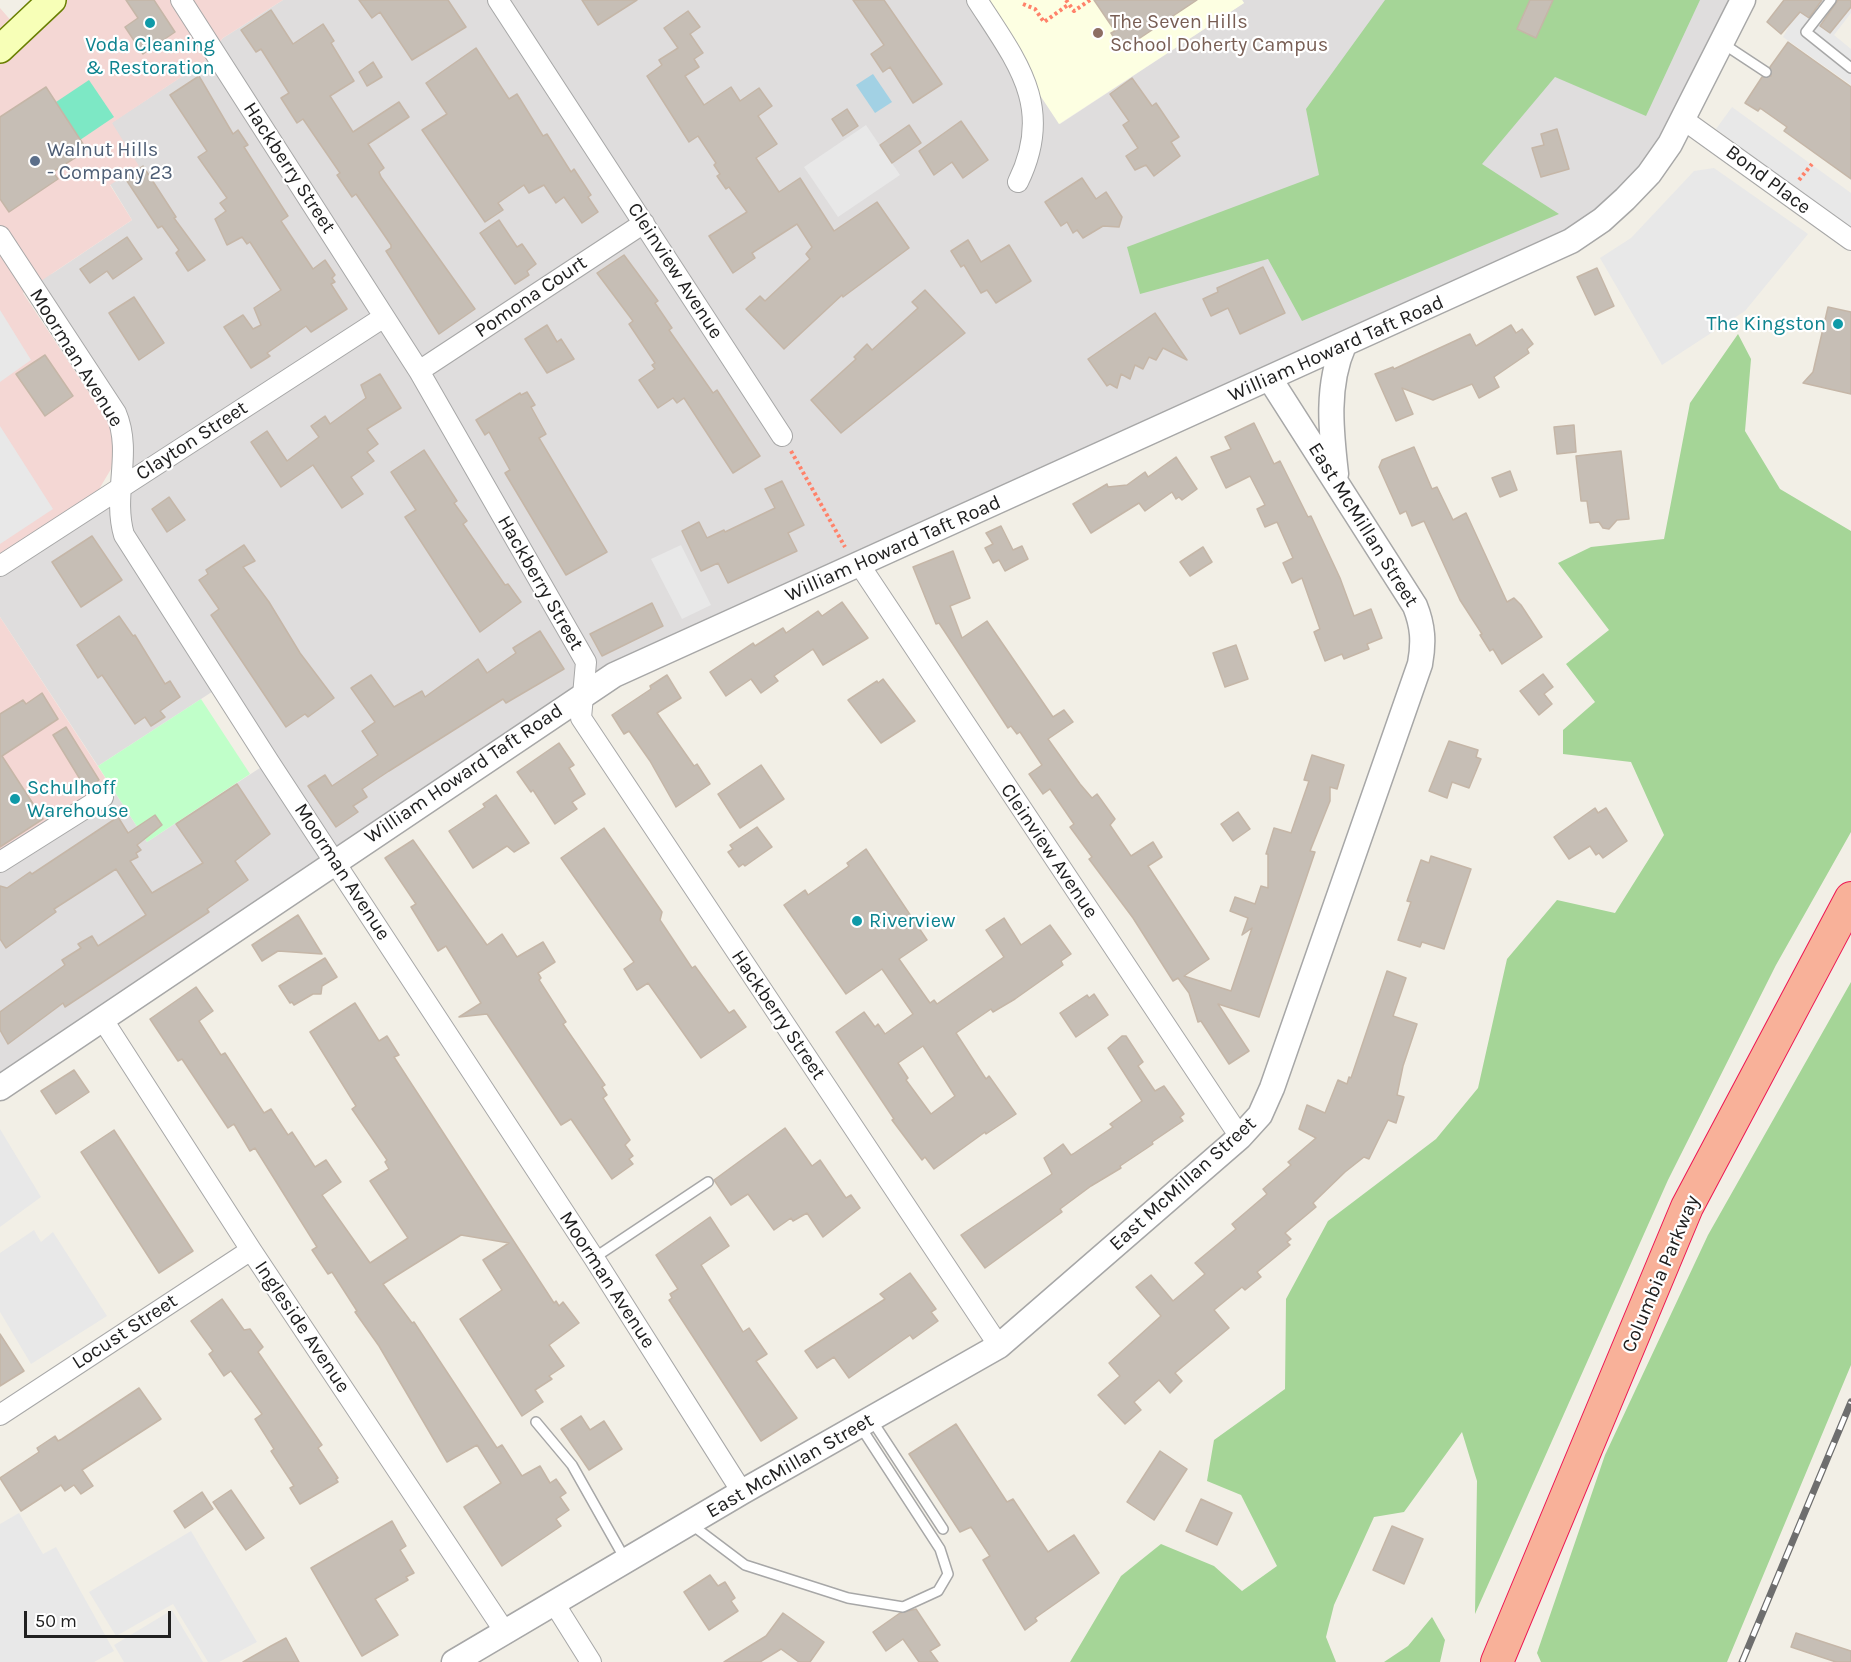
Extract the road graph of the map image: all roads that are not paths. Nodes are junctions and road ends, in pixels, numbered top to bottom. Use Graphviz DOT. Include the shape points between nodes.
graph roads {
  1 [pos="52,0"];
  2 [pos="181,0"];
  3 [pos="498,0"];
  4 [pos="977,0"];
  5 [pos="1743,0"];
  6 [pos="1831,0"];
  7 [pos="1722,43"];
  8 [pos="0,48"];
  9 [pos="1851,68"];
  10 [pos="1766,72"];
  11 [pos="1684,120"];
  12 [pos="1018,182"];
  13 [pos="644,223"];
  14 [pos="0,236"];
  15 [pos="1851,240"];
  16 [pos="384,316"];
  17 [pos="1344,345"];
  18 [pos="419,371"];
  19 [pos="1270,379"];
  20 [pos="782,436"];
  21 [pos="1336,480"];
  22 [pos="119,487"];
  23 [pos="852,556"];
  24 [pos="0,566"];
  25 [pos="585,693"];
  26 [pos="103,796"];
  27 [pos="335,861"];
  28 [pos="0,862"];
  29 [pos="1851,898"];
  30 [pos="103,1020"];
  31 [pos="0,1088"];
  32 [pos="1240,1137"];
  33 [pos="708,1182"];
  34 [pos="251,1250"];
  35 [pos="594,1258"];
  36 [pos="999,1346"];
  37 [pos="0,1415"];
  38 [pos="536,1422"];
  39 [pos="866,1423"];
  40 [pos="742,1492"];
  41 [pos="690,1523"];
  42 [pos="943,1529"];
  43 [pos="626,1561"];
  44 [pos="554,1603"];
  45 [pos="505,1632"];
  46 [pos="454,1662"];
  47 [pos="591,1662"];
  48 [pos="1497,1662"];
  1 -- 8 [label="main road"];
  2 -- 16 [label="street, Hackberry Street"];
  3 -- 13 [label="street, Cleinview Avenue"];
  4 -- 12 [label="street" via="1030,90 1034,128 1027,165"];
  5 -- 7 [label="street, William Howard Taft Road"];
  6 -- 9 [label="lane" via="1806,32"];
  7 -- 10 [label="lane"];
  7 -- 11 [label="street, William Howard Taft Road"];
  11 -- 15 [label="street, Bond Place"];
  11 -- 17 [label="street, William Howard Taft Road" via="1649,174 1602,220 1571,241"];
  13 -- 18 [label="street, Pomona Court"];
  13 -- 20 [label="street, Cleinview Avenue"];
  14 -- 22 [label="street, Moorman Avenue" via="116,413 125,444"];
  16 -- 18 [label="street, Hackberry Street"];
  16 -- 22 [label="street, Clayton Street"];
  17 -- 19 [label="street, William Howard Taft Road"];
  17 -- 21 [label="street" via="1337,360 1333,390 1331,432"];
  18 -- 25 [label="street, Hackberry Street" via="585,662"];
  19 -- 21 [label="street, East McMillan Street"];
  19 -- 23 [label="street, William Howard Taft Road"];
  21 -- 32 [label="street, East McMillan Street" via="1415,606 1424,642 1420,664 1272,1088 1260,1115"];
  22 -- 24 [label="street, Clayton Street"];
  22 -- 27 [label="street, Moorman Avenue" via="124,535"];
  23 -- 25 [label="street, William Howard Taft Road"];
  23 -- 32 [label="street, Cleinview Avenue"];
  25 -- 27 [label="street, William Howard Taft Road"];
  25 -- 36 [label="street, Hackberry Street" via="581,718"];
  26 -- 28 [label="street"];
  27 -- 30 [label="street, William Howard Taft Road"];
  27 -- 35 [label="street, Moorman Avenue"];
  29 -- 48 [label="highway, Columbia Parkway" via="1687,1207"];
  30 -- 31 [label="street, William Howard Taft Road"];
  30 -- 34 [label="street, Ingleside Avenue"];
  32 -- 36 [label="street, East McMillan Street"];
  33 -- 35 [label="lane"];
  34 -- 37 [label="street, Locust Street"];
  34 -- 45 [label="street, Ingleside Avenue"];
  35 -- 40 [label="street, Moorman Avenue"];
  36 -- 39 [label="street, East McMillan Street"];
  38 -- 43 [label="lane" via="572,1465"];
  39 -- 40 [label="street, East McMillan Street"];
  39 -- 41 [label="lane" via="940,1549 948,1574 938,1591 903,1607 848,1598 745,1565"];
  39 -- 42 [label="lane"];
  40 -- 41 [label="street, East McMillan Street"];
  41 -- 43 [label="street, East McMillan Street"];
  43 -- 44 [label="street, East McMillan Street"];
  44 -- 45 [label="street, East McMillan Street"];
  44 -- 47 [label="street"];
  45 -- 46 [label="street, East McMillan Street"];
}
